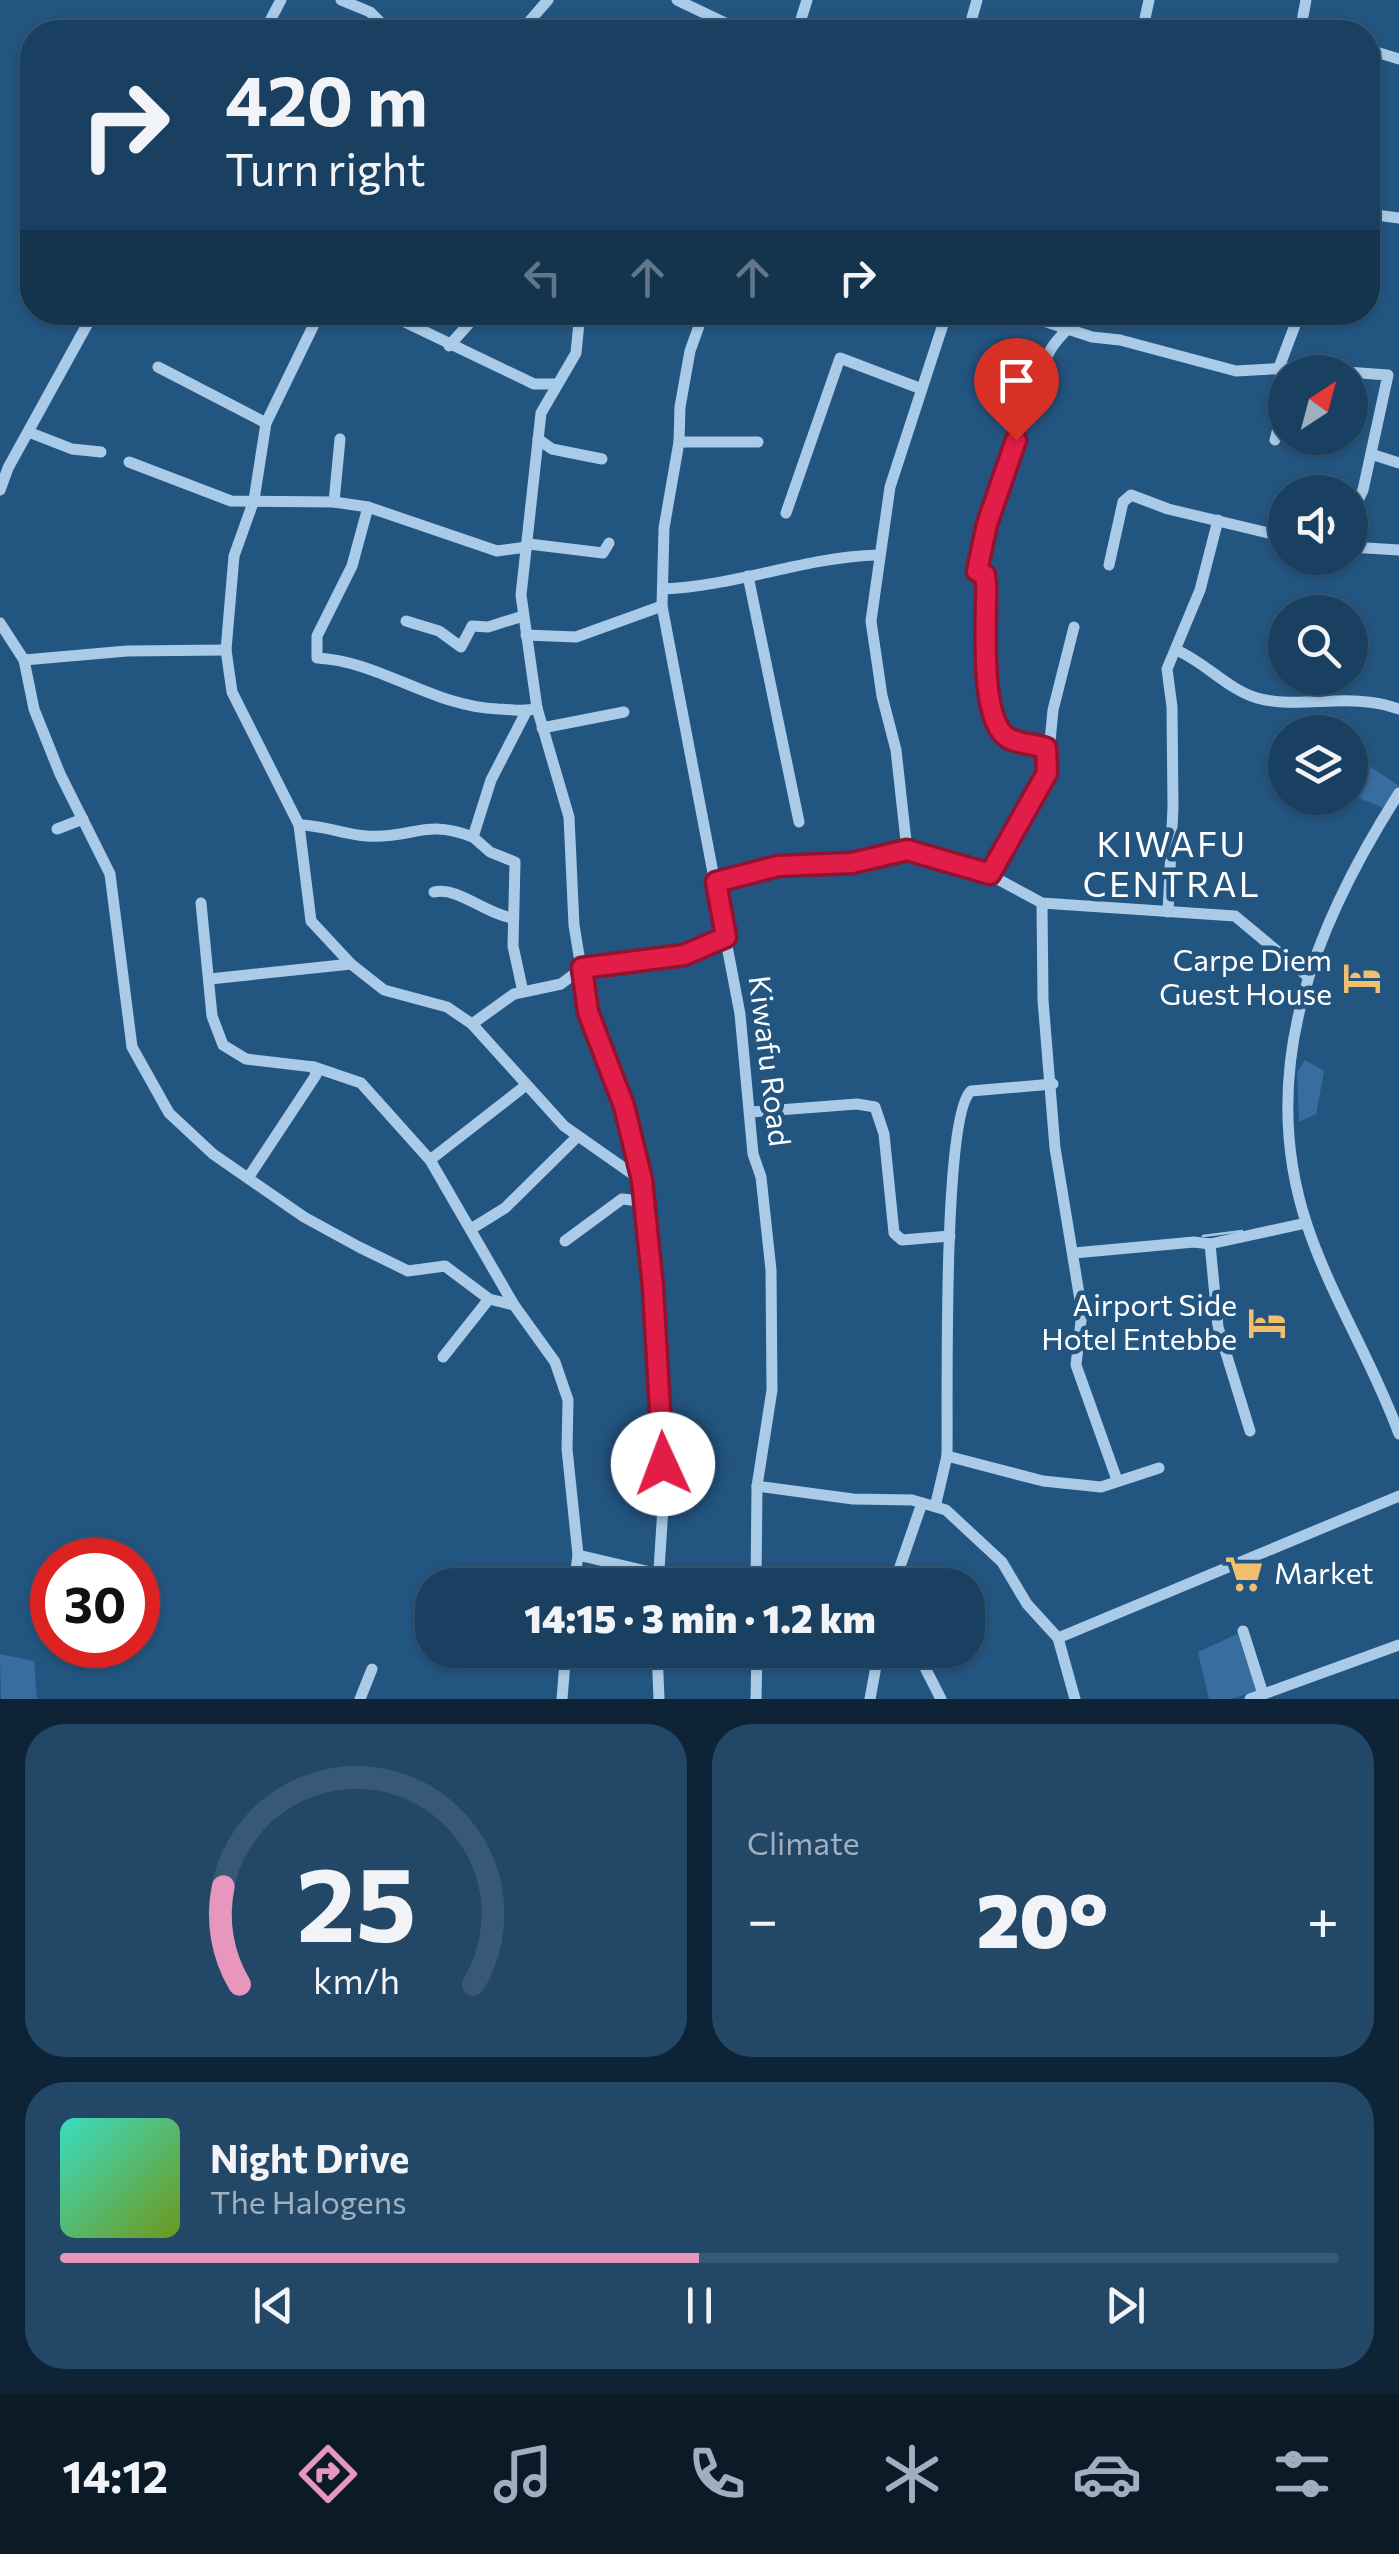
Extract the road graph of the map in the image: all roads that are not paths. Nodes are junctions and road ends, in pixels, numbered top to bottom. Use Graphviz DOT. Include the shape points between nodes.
graph roads {
  1 [pos="548,0"];
  2 [pos="677,0"];
  3 [pos="350,1"];
  4 [pos="380,20"];
  5 [pos="530,20"];
  6 [pos="719,20"];
  7 [pos="87,325"];
  8 [pos="314,325"];
  9 [pos="409,325"];
  10 [pos="468,325"];
  11 [pos="579,325"];
  12 [pos="700,325"];
  13 [pos="942,325"];
  14 [pos="1052,325"];
  15 [pos="1069,325"];
  16 [pos="1297,325"];
  17 [pos="1066,330"];
  18 [pos="449,346"];
  19 [pos="1290,355"];
  20 [pos="158,367"];
  21 [pos="1268,370"];
  22 [pos="1368,373"];
  23 [pos="1393,374"];
  24 [pos="556,384"];
  25 [pos="919,388"];
  26 [pos="266,423"];
  27 [pos="30,433"];
  28 [pos="538,438"];
  29 [pos="340,439"];
  30 [pos="679,442"];
  31 [pos="758,442"];
  32 [pos="101,452"];
  33 [pos="1371,454"];
  34 [pos="602,459"];
  35 [pos="129,462"];
  36 [pos="1399,463"];
  37 [pos="1366,475"];
  38 [pos="0,490"];
  39 [pos="254,500"];
  40 [pos="334,502"];
  41 [pos="368,508"];
  42 [pos="786,512"];
  43 [pos="1218,520"];
  44 [pos="1268,533"];
  45 [pos="608,543"];
  46 [pos="528,546"];
  47 [pos="1368,548"];
  48 [pos="1399,550"];
  49 [pos="878,555"];
  50 [pos="1109,566"];
  51 [pos="748,576"];
  52 [pos="662,589"];
  53 [pos="662,606"];
  54 [pos="523,616"];
  55 [pos="406,621"];
  56 [pos="0,623"];
  57 [pos="1074,628"];
  58 [pos="526,635"];
  59 [pos="226,650"];
  60 [pos="1176,650"];
  61 [pos="24,660"];
  62 [pos="1399,709"];
  63 [pos="532,710"];
  64 [pos="624,712"];
  65 [pos="542,728"];
  66 [pos="1046,748"];
  67 [pos="1399,794"];
  68 [pos="83,819"];
  69 [pos="799,822"];
  70 [pos="299,826"];
  71 [pos="58,828"];
  72 [pos="473,838"];
  73 [pos="907,850"];
  74 [pos="990,874"];
  75 [pos="716,882"];
  76 [pos="434,892"];
  77 [pos="201,903"];
  78 [pos="1042,903"];
  79 [pos="1168,912"];
  80 [pos="512,918"];
  81 [pos="726,937"];
  82 [pos="351,964"];
  83 [pos="582,968"];
  84 [pos="1306,976"];
  85 [pos="210,980"];
  86 [pos="522,992"];
  87 [pos="472,1024"];
  88 [pos="314,1067"];
  89 [pos="1053,1084"];
  90 [pos="525,1086"];
  91 [pos="752,1112"];
  92 [pos="578,1136"];
  93 [pos="430,1160"];
  94 [pos="250,1176"];
  95 [pos="642,1180"];
  96 [pos="641,1200"];
  97 [pos="1306,1223"];
  98 [pos="471,1229"];
  99 [pos="950,1236"];
  100 [pos="564,1241"];
  101 [pos="1210,1244"];
  102 [pos="1074,1253"];
  103 [pos="489,1299"];
  104 [pos="514,1305"];
  105 [pos="444,1357"];
  106 [pos="1250,1431"];
  107 [pos="1399,1434"];
  108 [pos="947,1456"];
  109 [pos="1159,1468"];
  110 [pos="1117,1480"];
  111 [pos="757,1486"];
  112 [pos="1399,1496"];
  113 [pos="922,1503"];
  114 [pos="936,1504"];
  115 [pos="578,1556"];
  116 [pos="576,1568"];
  117 [pos="620,1568"];
  118 [pos="659,1568"];
  119 [pos="756,1568"];
  120 [pos="900,1568"];
  121 [pos="1243,1632"];
  122 [pos="1058,1638"];
  123 [pos="1399,1645"];
  124 [pos="565,1668"];
  125 [pos="658,1668"];
  126 [pos="757,1668"];
  127 [pos="876,1668"];
  128 [pos="925,1668"];
  129 [pos="372,1669"];
  130 [pos="1256,1697"];
  131 [pos="360,1699"];
  132 [pos="562,1699"];
  133 [pos="659,1699"];
  134 [pos="756,1699"];
  135 [pos="870,1699"];
  136 [pos="941,1699"];
  137 [pos="1075,1699"];
  1 -- 5 [label="street"];
  2 -- 6 [label="street"];
  3 -- 4 [label="street"];
  7 -- 27 [label="street"];
  8 -- 26 [label="street"];
  9 -- 18 [label="street"];
  10 -- 18 [label="street"];
  11 -- 24 [label="street" via="576,353"];
  12 -- 30 [label="street, Kiwafu Road" via="686,370"];
  13 -- 25 [label="street"];
  14 -- 17 [label="street"];
  15 -- 17 [label="street"];
  16 -- 19 [label="street"];
  17 -- 21 [label="street" via="1236,371"];
  17 -- 66 [label="street" via="1051,348 1027,407 977,571 985,575 988,680 997,724 1010,739"];
  18 -- 24 [label="street" via="534,384"];
  20 -- 26 [label="street"];
  22 -- 23 [label="street"];
  23 -- 33 [label="street"];
  24 -- 28 [label="street" via="540,413"];
  25 -- 42 [label="street" via="840,358"];
  25 -- 49 [label="street"];
  26 -- 39 [label="street"];
  27 -- 32 [label="street"];
  27 -- 38 [label="street"];
  28 -- 34 [label="street" via="552,449"];
  28 -- 46 [label="street"];
  29 -- 40 [label="street"];
  30 -- 31 [label="street"];
  30 -- 52 [label="street, Kiwafu Road" via="664,528"];
  33 -- 36 [label="street"];
  33 -- 37 [label="street"];
  35 -- 39 [label="street" via="232,501"];
  39 -- 40 [label="street"];
  39 -- 59 [label="street" via="234,556"];
  40 -- 41 [label="street"];
  41 -- 46 [label="street" via="484,547"];
  41 -- 63 [label="street" via="352,566 318,636 316,658 472,709"];
  43 -- 44 [label="street"];
  43 -- 50 [label="street" via="1128,496"];
  43 -- 60 [label="street"];
  45 -- 46 [label="street" via="603,553"];
  46 -- 54 [label="street" via="520,580"];
  47 -- 48 [label="street"];
  49 -- 51 [label="street"];
  49 -- 73 [label="street" via="871,621"];
  51 -- 52 [label="street" via="712,587"];
  51 -- 69 [label="street"];
  52 -- 53 [label="street, Kiwafu Road"];
  53 -- 58 [label="street" via="576,637"];
  53 -- 75 [label="street, Kiwafu Road"];
  54 -- 55 [label="street" via="472,626 461,648 439,631"];
  54 -- 58 [label="street"];
  56 -- 61 [label="street"];
  57 -- 66 [label="street"];
  58 -- 63 [label="street"];
  59 -- 61 [label="street"];
  59 -- 70 [label="street" via="232,692"];
  60 -- 62 [label="street" via="1259,698 1352,700"];
  60 -- 79 [label="street" via="1167,670 1173,781"];
  61 -- 68 [label="street" via="34,709"];
  63 -- 65 [label="street"];
  63 -- 72 [label="street" via="491,780"];
  64 -- 65 [label="street"];
  65 -- 83 [label="street" via="570,816"];
  66 -- 74 [label="street" via="1047,773"];
  67 -- 84 [label="street" via="1359,856"];
  68 -- 71 [label="street"];
  68 -- 94 [label="street" via="114,886 135,1058 182,1129"];
  70 -- 72 [label="street" via="393,837 430,825"];
  70 -- 82 [label="street" via="310,921"];
  72 -- 80 [label="street" via="516,862"];
  73 -- 74 [label="street"];
  73 -- 75 [label="street" via="852,863 778,866"];
  74 -- 78 [label="street"];
  75 -- 81 [label="street, Kiwafu Road"];
  76 -- 80 [label="street" via="449,891"];
  77 -- 85 [label="street"];
  78 -- 79 [label="street"];
  78 -- 89 [label="street"];
  79 -- 84 [label="street" via="1241,918"];
  80 -- 86 [label="street"];
  81 -- 83 [label="street" via="684,955"];
  81 -- 91 [label="street, Kiwafu Road"];
  82 -- 85 [label="street"];
  82 -- 87 [label="street" via="384,990 447,1008"];
  83 -- 86 [label="street" via="561,984"];
  83 -- 95 [label="street" via="588,1012 624,1106"];
  84 -- 97 [label="street" via="1290,1146"];
  85 -- 88 [label="street" via="216,1032 234,1055"];
  86 -- 87 [label="street"];
  87 -- 90 [label="street"];
  88 -- 93 [label="street" via="361,1084"];
  88 -- 94 [label="street" via="316,1075"];
  89 -- 99 [label="street" via="971,1092 961,1102"];
  89 -- 102 [label="street" via="1058,1176"];
  90 -- 92 [label="street"];
  90 -- 93 [label="street"];
  91 -- 99 [label="street" via="875,1107 895,1236"];
  91 -- 111 [label="street, Kiwafu Road" via="774,1333"];
  92 -- 95 [label="street"];
  92 -- 98 [label="street" via="505,1208"];
  93 -- 98 [label="street"];
  94 -- 103 [label="street" via="304,1217 398,1268 445,1266"];
  95 -- 96 [label="street"];
  96 -- 100 [label="street" via="622,1199"];
  96 -- 118 [label="street" via="661,1408"];
  97 -- 101 [label="street"];
  97 -- 107 [label="street"];
  98 -- 104 [label="street"];
  99 -- 108 [label="street"];
  101 -- 102 [label="street"];
  101 -- 106 [label="street" via="1218,1327"];
  102 -- 110 [label="street" via="1082,1312 1076,1365"];
  103 -- 104 [label="street"];
  103 -- 105 [label="street"];
  104 -- 115 [label="street" via="555,1362 568,1400"];
  108 -- 110 [label="street" via="1043,1481 1101,1487"];
  108 -- 114 [label="street"];
  109 -- 110 [label="street"];
  111 -- 113 [label="street"];
  111 -- 119 [label="street, Kiwafu Road"];
  112 -- 122 [label="street"];
  113 -- 114 [label="street"];
  113 -- 120 [label="street"];
  114 -- 122 [label="street" via="1002,1562"];
  115 -- 116 [label="street"];
  115 -- 117 [label="street"];
  121 -- 130 [label="street"];
  122 -- 137 [label="street"];
  123 -- 130 [label="street"];
  124 -- 132 [label="street"];
  125 -- 133 [label="street"];
  126 -- 134 [label="street"];
  127 -- 135 [label="street"];
  128 -- 136 [label="street"];
  129 -- 131 [label="street"];
}
